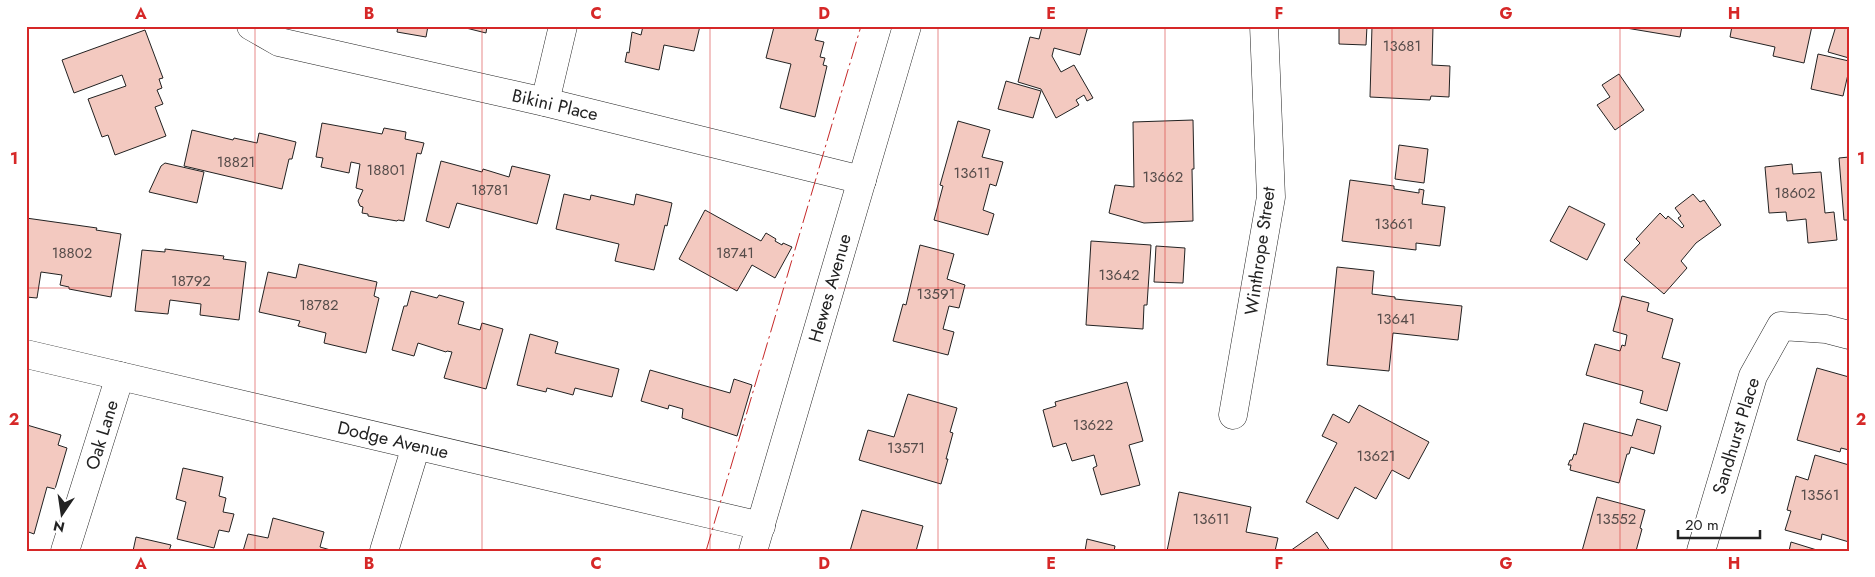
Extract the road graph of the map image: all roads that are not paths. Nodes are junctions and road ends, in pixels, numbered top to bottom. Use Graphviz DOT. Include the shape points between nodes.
graph roads {
  1 [pos="251,26"];
  2 [pos="563,26"];
  3 [pos="907,26"];
  4 [pos="1264,26"];
  5 [pos="545,102"];
  6 [pos="862,180"];
  7 [pos="1849,335"];
  8 [pos="26,354"];
  9 [pos="120,376"];
  10 [pos="1233,416"];
  11 [pos="416,446"];
  12 [pos="757,538"];
  13 [pos="65,551"];
  14 [pos="384,551"];
  15 [pos="1701,551"];
  1 -- 5 [label="street, Bikini Place" via="279,42"];
  2 -- 5 [label="street"];
  3 -- 6 [label="street, Hewes Avenue"];
  4 -- 10 [label="street, Winthrope Street" via="1271,197"];
  5 -- 6 [label="street, Bikini Place"];
  6 -- 12 [label="street, Hewes Avenue"];
  7 -- 15 [label="street, Sandhurst Place" via="1826,329 1781,326 1753,376"];
  8 -- 9 [label="street, Dodge Avenue"];
  9 -- 11 [label="street, Dodge Avenue"];
  9 -- 13 [label="street, Oak Lane"];
  11 -- 12 [label="street, Dodge Avenue"];
  11 -- 14 [label="street"];
}
